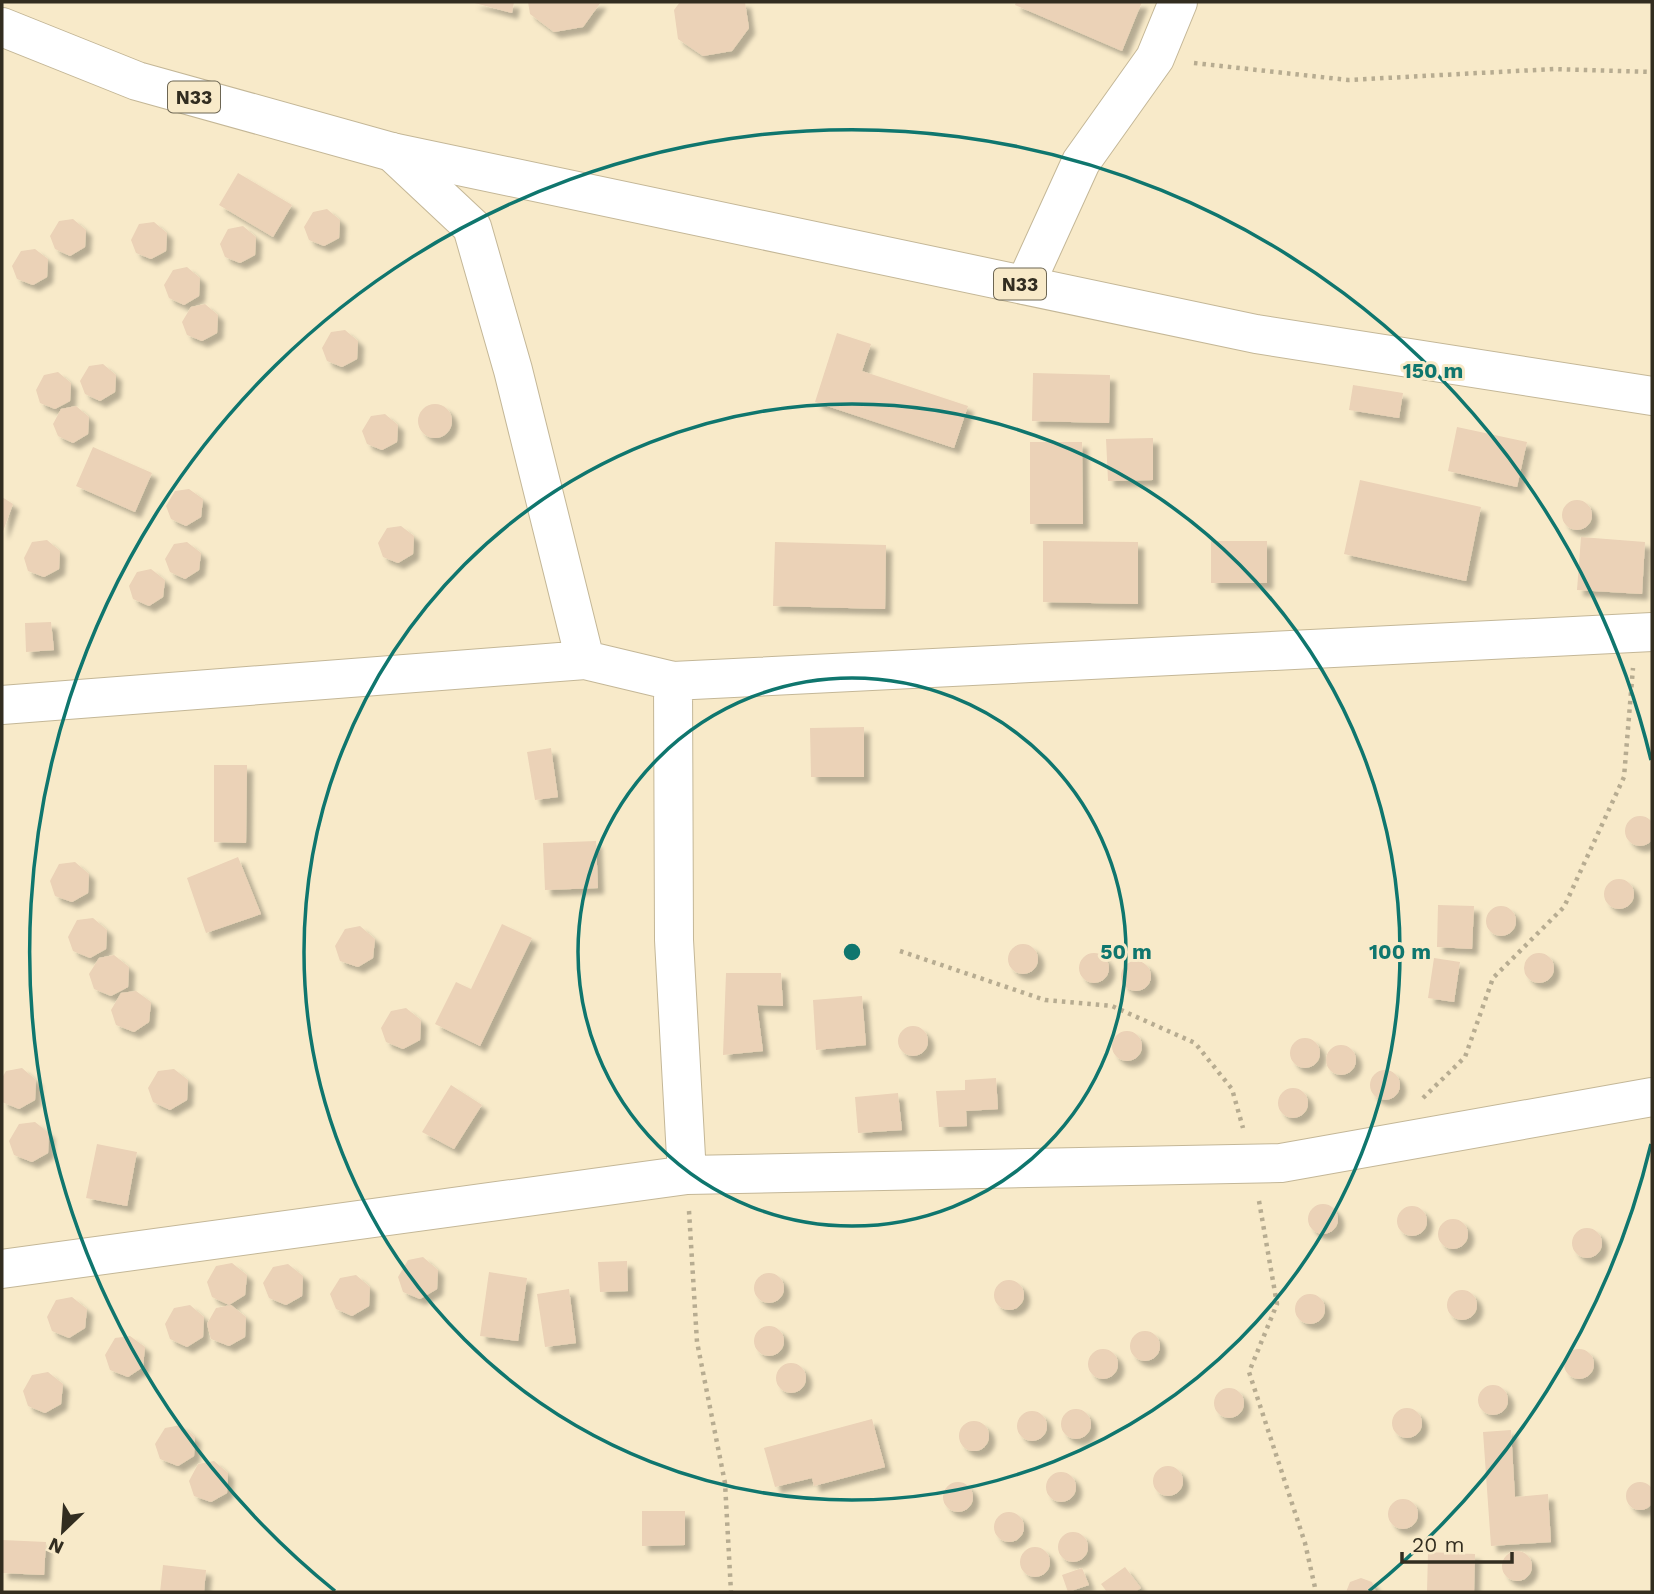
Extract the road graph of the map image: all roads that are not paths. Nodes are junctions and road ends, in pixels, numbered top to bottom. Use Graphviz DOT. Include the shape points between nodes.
graph roads {
  1 [pos="1178,2"];
  2 [pos="2,27"];
  3 [pos="392,152"];
  4 [pos="1025,285"];
  5 [pos="1652,396"];
  6 [pos="1644,632"];
  7 [pos="585,660"];
  8 [pos="673,681"];
  9 [pos="2,705"];
  10 [pos="1652,1097"];
  11 [pos="687,1175"];
  12 [pos="2,1269"];
  1 -- 4 [label="street" via="1155,58 1081,162"];
  2 -- 3 [label="street, N33" via="137,81"];
  3 -- 4 [label="street, N33"];
  3 -- 7 [label="street" via="472,227 513,370"];
  4 -- 5 [label="street, N33" via="1256,334"];
  6 -- 8 [label="street"];
  7 -- 8 [label="street"];
  7 -- 9 [label="street"];
  8 -- 11 [label="street" via="674,940"];
  10 -- 11 [label="street" via="1281,1163"];
  11 -- 12 [label="street"];
}
